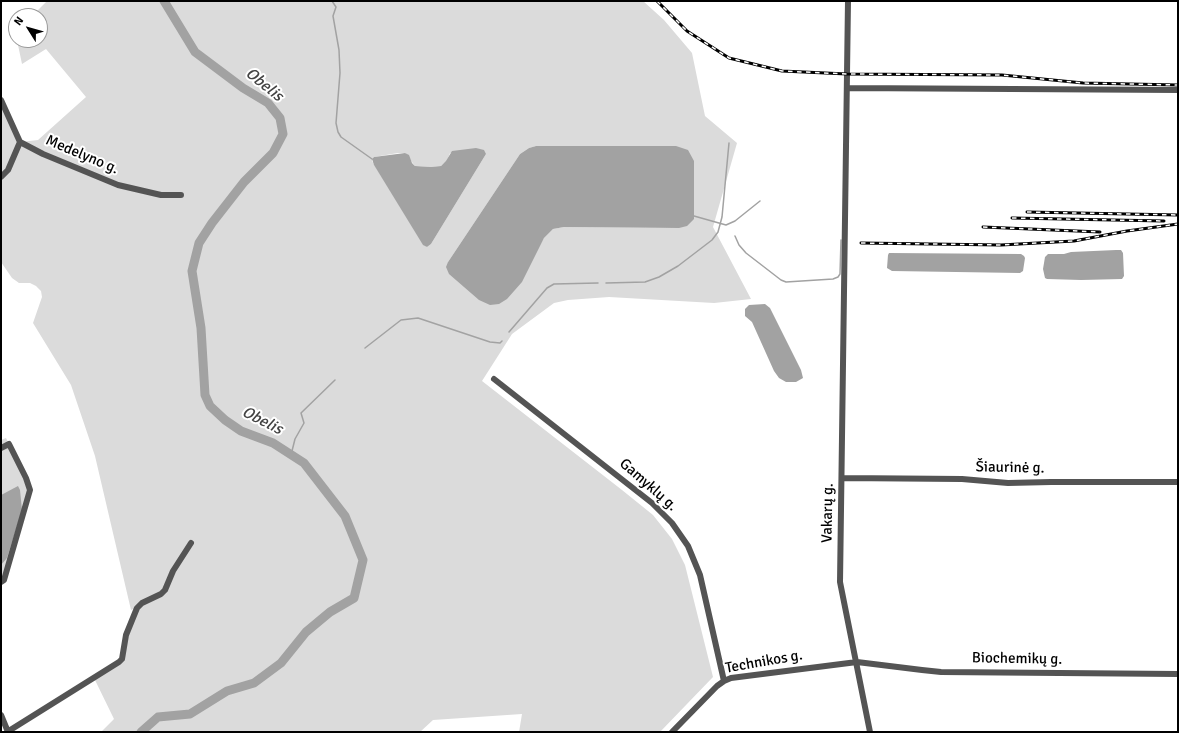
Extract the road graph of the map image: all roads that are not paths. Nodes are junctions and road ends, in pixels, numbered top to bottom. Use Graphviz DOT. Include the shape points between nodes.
graph roads {
  1 [pos="848,1"];
  2 [pos="847,88"];
  3 [pos="1178,90"];
  4 [pos="1,100"];
  5 [pos="20,142"];
  6 [pos="1,177"];
  7 [pos="180,195"];
  8 [pos="494,379"];
  9 [pos="1,448"];
  10 [pos="842,478"];
  11 [pos="1178,482"];
  12 [pos="191,543"];
  13 [pos="1,582"];
  14 [pos="857,662"];
  15 [pos="1178,674"];
  16 [pos="724,681"];
  17 [pos="1,715"];
  18 [pos="7,732"];
  19 [pos="672,732"];
  20 [pos="870,732"];
  1 -- 2 [label="street, Vakarų g."];
  2 -- 3 [label="street"];
  2 -- 10 [label="street, Vakarų g."];
  4 -- 5 [label="street"];
  5 -- 6 [label="street" via="8,170"];
  5 -- 7 [label="street, Medelyno g." via="118,185 161,195"];
  8 -- 16 [label="street, Gamyklų g." via="647,498 672,523 688,546 700,576"];
  9 -- 13 [label="street" via="9,444 30,490 4,580"];
  10 -- 11 [label="street, Šiaurinė g." via="962,479 1008,483"];
  10 -- 14 [label="street, Vakarų g." via="840,582"];
  12 -- 18 [label="street" via="173,571 165,590 137,608 126,635 122,659"];
  14 -- 15 [label="street, Biochemikų g." via="941,672"];
  14 -- 16 [label="street, Technikos g."];
  14 -- 20 [label="street, Vakarų g."];
  16 -- 19 [label="street, Technikos g."];
  17 -- 18 [label="street"];
}
